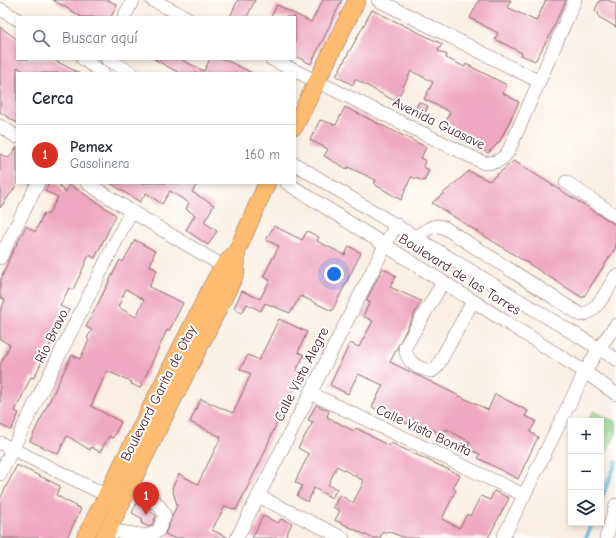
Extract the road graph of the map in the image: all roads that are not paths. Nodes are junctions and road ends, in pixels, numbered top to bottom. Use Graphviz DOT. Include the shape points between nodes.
graph roads {
  1 [pos="133,0"];
  2 [pos="152,0"];
  3 [pos="357,0"];
  4 [pos="378,0"];
  5 [pos="575,0"];
  6 [pos="0,9"];
  7 [pos="125,16"];
  8 [pos="184,16"];
  9 [pos="16,18"];
  10 [pos="85,60"];
  11 [pos="109,60"];
  12 [pos="273,60"];
  13 [pos="99,68"];
  14 [pos="130,72"];
  15 [pos="538,81"];
  16 [pos="318,82"];
  17 [pos="296,124"];
  18 [pos="0,126"];
  19 [pos="16,136"];
  20 [pos="296,165"];
  21 [pos="566,182"];
  22 [pos="37,184"];
  23 [pos="89,184"];
  24 [pos="267,184"];
  25 [pos="289,184"];
  26 [pos="131,211"];
  27 [pos="616,216"];
  28 [pos="396,224"];
  29 [pos="416,237"];
  30 [pos="384,245"];
  31 [pos="2,249"];
  32 [pos="230,270"];
  33 [pos="616,276"];
  34 [pos="443,282"];
  35 [pos="473,301"];
  36 [pos="616,325"];
  37 [pos="599,348"];
  38 [pos="616,359"];
  39 [pos="585,372"];
  40 [pos="310,393"];
  41 [pos="616,394"];
  42 [pos="0,443"];
  43 [pos="12,449"];
  44 [pos="0,474"];
  45 [pos="130,484"];
  46 [pos="524,495"];
  47 [pos="258,496"];
  48 [pos="113,499"];
  49 [pos="616,506"];
  50 [pos="613,525"];
  51 [pos="106,534"];
  52 [pos="85,538"];
  53 [pos="237,538"];
  54 [pos="343,538"];
  55 [pos="503,538"];
  56 [pos="606,538"];
  1 -- 7 [label="street"];
  2 -- 8 [label="street"];
  3 -- 16 [label="main road"];
  4 -- 15 [label="street"];
  5 -- 15 [label="street, Avenida Guasave"];
  6 -- 9 [label="street"];
  10 -- 13 [label="street"];
  11 -- 14 [label="street"];
  12 -- 16 [label="street, Avenida Guasave"];
  15 -- 16 [label="street, Avenida Guasave" via="505,156 490,163 484,163"];
  16 -- 17 [label="main road"];
  18 -- 19 [label="street"];
  20 -- 28 [label="street, Boulevard de las Torres"];
  21 -- 27 [label="street"];
  22 -- 31 [label="street"];
  23 -- 26 [label="street"];
  24 -- 32 [label="main road, Boulevard Garita de Otay"];
  25 -- 30 [label="street, Boulevard de las Torres"];
  26 -- 32 [label="street"];
  26 -- 43 [label="street, Río Bravo"];
  28 -- 29 [label="street, Boulevard de las Torres"];
  28 -- 30 [label="street, Calle Vista Alegre"];
  29 -- 33 [label="street" via="438,225 445,228 581,315 588,314 593,309"];
  29 -- 37 [label="street, Boulevard de las Torres"];
  30 -- 34 [label="street, Boulevard de las Torres"];
  30 -- 40 [label="street, Calle Vista Alegre"];
  32 -- 45 [label="main road, Boulevard Garita de Otay"];
  32 -- 48 [label="main road, Boulevard Garita de Otay"];
  34 -- 35 [label="street, Boulevard de las Torres"];
  34 -- 35 [label="street" via="405,347 411,363 432,371 437,367"];
  35 -- 39 [label="street, Boulevard de las Torres"];
  36 -- 37 [label="street"];
  37 -- 38 [label="street, Boulevard de las Torres"];
  37 -- 39 [label="street"];
  39 -- 41 [label="street, Boulevard de las Torres"];
  39 -- 46 [label="street"];
  40 -- 46 [label="street, Calle Vista Bonita"];
  40 -- 47 [label="street, Calle Vista Alegre"];
  42 -- 43 [label="street"];
  43 -- 44 [label="street, Río Bravo"];
  43 -- 48 [label="street"];
  45 -- 48 [label="main road, Boulevard Garita de Otay"];
  45 -- 51 [label="street" via="163,510 164,516 158,531 148,536"];
  46 -- 55 [label="street"];
  47 -- 53 [label="street, Calle Vista Alegre"];
  47 -- 54 [label="street"];
  48 -- 51 [label="main road, Boulevard Garita de Otay"];
  48 -- 52 [label="main road, Boulevard Garita de Otay"];
  49 -- 50 [label="street"];
  50 -- 56 [label="street"];
}
